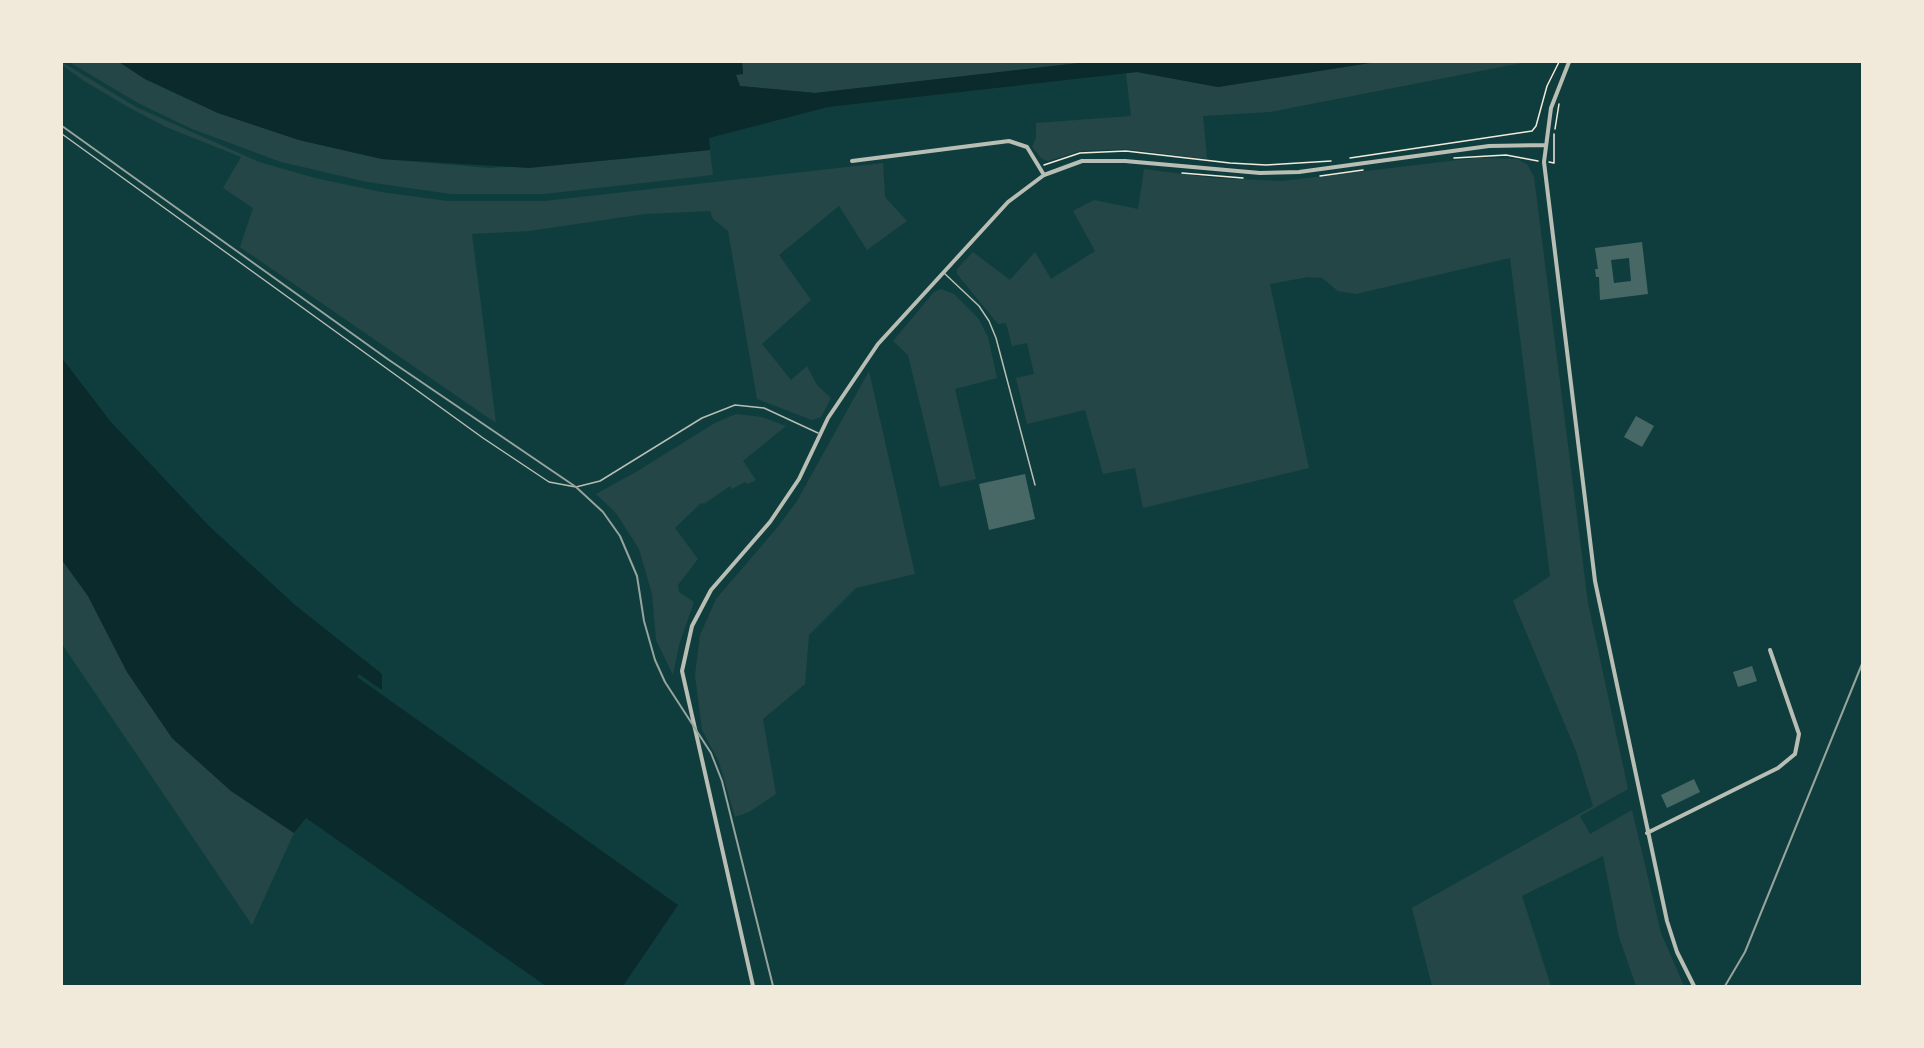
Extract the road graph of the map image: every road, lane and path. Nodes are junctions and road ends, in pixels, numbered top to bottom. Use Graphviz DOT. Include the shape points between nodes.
graph roads {
  1 [pos="1559,62"];
  2 [pos="1569,62"];
  3 [pos="1561,97"];
  4 [pos="62,134"];
  5 [pos="1545,145"];
  6 [pos="1344,159"];
  7 [pos="852,161"];
  8 [pos="1334,161"];
  9 [pos="1554,163"];
  10 [pos="1040,166"];
  11 [pos="1044,175"];
  12 [pos="944,272"];
  13 [pos="822,434"];
  14 [pos="1035,485"];
  15 [pos="1770,650"];
  16 [pos="1647,833"];
  17 [pos="753,987"];
  18 [pos="1694,987"];
  1 -- 6 [label="path" via="1532,131"];
  2 -- 5 [label="street" via="1551,108"];
  3 -- 9 [label="path" via="1554,132"];
  4 -- 13 [label="lane" via="549,482 576,487 600,481 702,418 735,405 764,408"];
  5 -- 11 [label="street" via="1490,146 1299,172 1260,173 1104,159 1083,161"];
  5 -- 16 [label="street" via="1595,581"];
  7 -- 10 [label="street" via="1009,141 1027,147"];
  8 -- 10 [label="path" via="1230,164 1126,151 1080,153"];
  10 -- 11 [label="street"];
  11 -- 12 [label="street" via="1008,202"];
  12 -- 13 [label="street" via="878,344 828,418"];
  12 -- 14 [label="lane" via="989,321"];
  13 -- 17 [label="street" via="771,522 700,607 682,671"];
  15 -- 16 [label="street" via="1799,734 1795,754 1778,768"];
  16 -- 18 [label="street" via="1672,939"];
}
